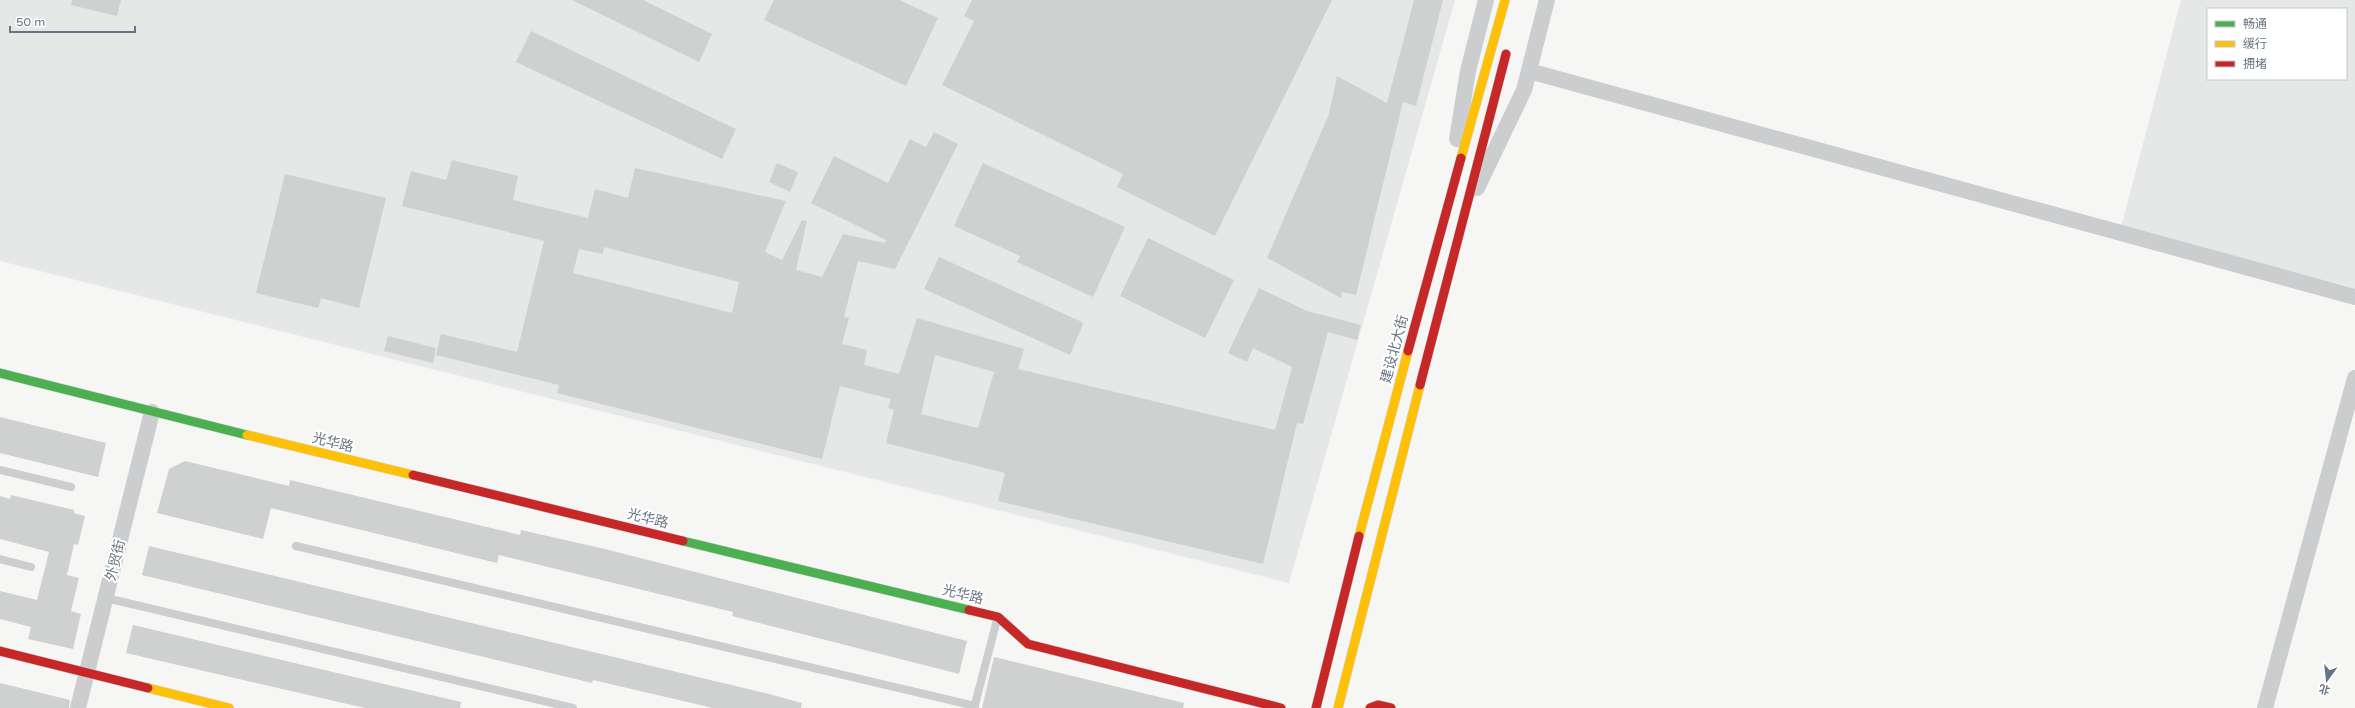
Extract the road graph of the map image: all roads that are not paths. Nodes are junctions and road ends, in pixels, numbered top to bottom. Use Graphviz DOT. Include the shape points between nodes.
graph roads {
  1 [pos="1486,0"];
  2 [pos="1505,0"];
  3 [pos="1547,0"];
  4 [pos="1508,46"];
  5 [pos="1529,71"];
  6 [pos="1445,216"];
  7 [pos="1460,226"];
  8 [pos="2355,297"];
  9 [pos="0,373"];
  10 [pos="2355,378"];
  11 [pos="152,412"];
  12 [pos="0,470"];
  13 [pos="71,487"];
  14 [pos="296,546"];
  15 [pos="0,559"];
  16 [pos="31,567"];
  17 [pos="106,598"];
  18 [pos="998,617"];
  19 [pos="0,651"];
  20 [pos="87,672"];
  21 [pos="974,707"];
  22 [pos="78,708"];
  23 [pos="230,708"];
  24 [pos="573,708"];
  25 [pos="1281,708"];
  26 [pos="1316,708"];
  27 [pos="1338,708"];
  28 [pos="1370,708"];
  29 [pos="1391,708"];
  30 [pos="2265,708"];
  1 -- 6 [label="street" via="1468,71"];
  2 -- 6 [label="street, 建设北大街"];
  3 -- 5 [label="street"];
  4 -- 7 [label="street"];
  5 -- 7 [label="street" via="1524,90"];
  5 -- 8 [label="street"];
  6 -- 26 [label="street, 建设北大街" via="1351,565"];
  7 -- 27 [label="street"];
  9 -- 11 [label="street, 光华路"];
  10 -- 30 [label="street"];
  11 -- 17 [label="street, 外贸街"];
  11 -- 18 [label="street, 光华路"];
  12 -- 13 [label="lane"];
  14 -- 21 [label="lane"];
  15 -- 16 [label="lane"];
  17 -- 20 [label="street, 外贸街"];
  17 -- 24 [label="lane"];
  18 -- 21 [label="lane"];
  18 -- 25 [label="street, 光华路" via="1028,644"];
  19 -- 20 [label="street"];
  20 -- 22 [label="street, 外贸街"];
  20 -- 23 [label="street"];
  28 -- 29 [label="street" via="1378,705"];
}
